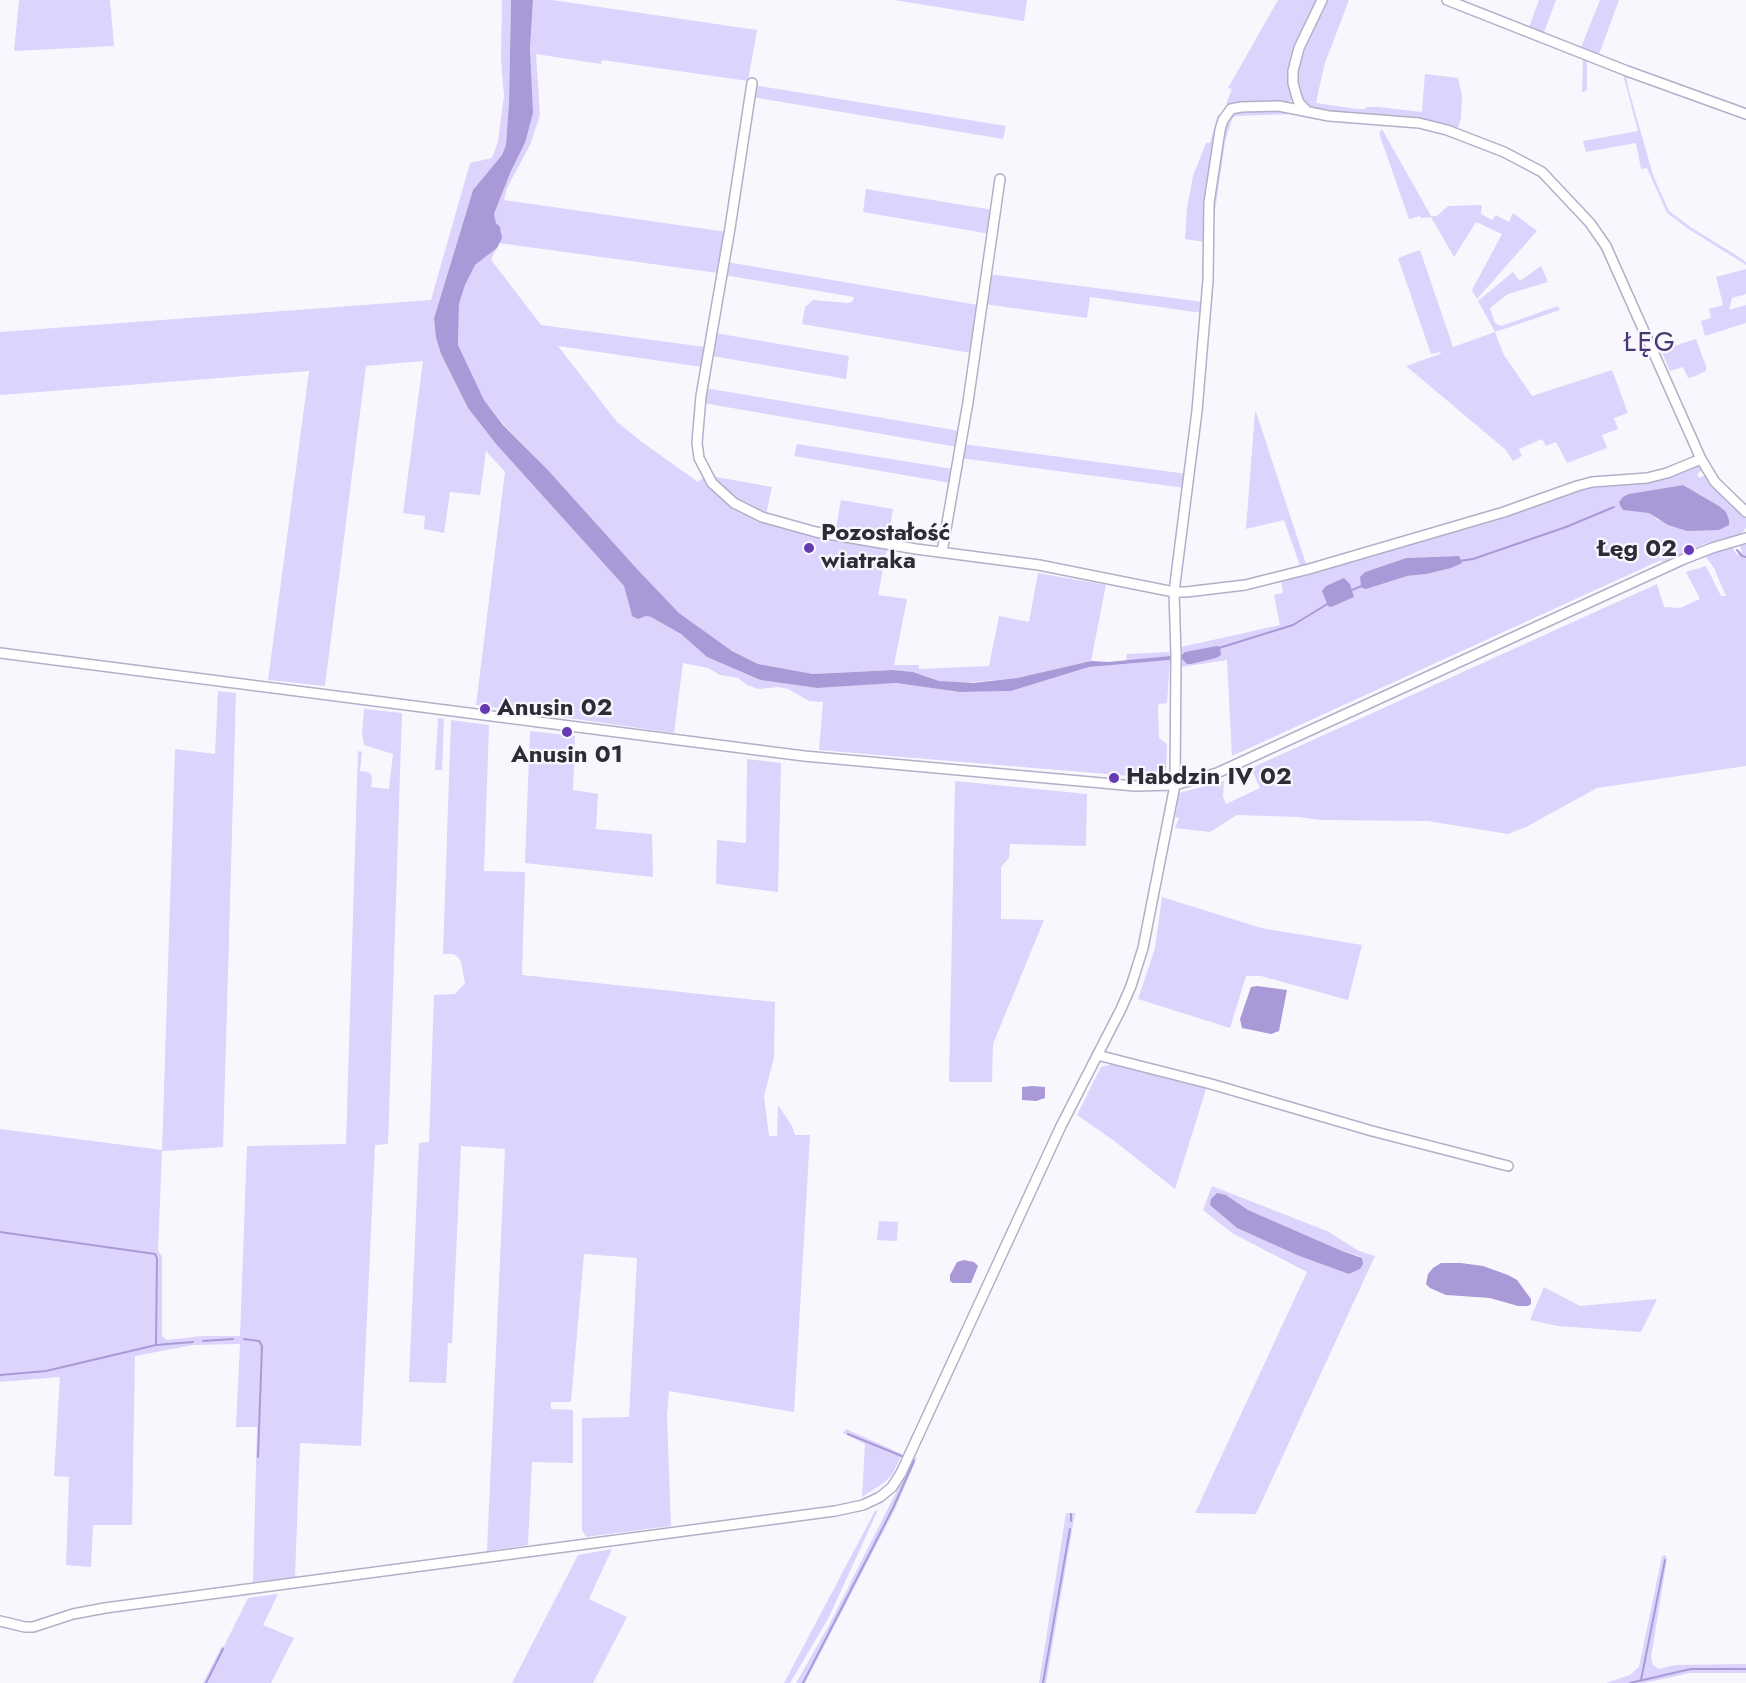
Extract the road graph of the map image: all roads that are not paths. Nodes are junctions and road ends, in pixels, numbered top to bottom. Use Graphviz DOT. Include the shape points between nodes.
graph roads {
  1 [pos="1322,0"];
  2 [pos="1447,0"];
  3 [pos="752,83"];
  4 [pos="1308,111"];
  5 [pos="1746,114"];
  6 [pos="1000,179"];
  7 [pos="1701,459"];
  8 [pos="1746,512"];
  9 [pos="1746,538"];
  10 [pos="942,552"];
  11 [pos="1174,592"];
  12 [pos="0,653"];
  13 [pos="1175,785"];
  14 [pos="1097,1055"];
  15 [pos="1508,1166"];
  16 [pos="0,1621"];
  1 -- 4 [label="street" via="1299,48 1293,71 1299,103"];
  2 -- 5 [label="street"];
  3 -- 10 [label="street" via="701,396 699,458 712,483 742,508 762,517 816,532"];
  4 -- 7 [label="street" via="1350,119 1435,126 1542,172 1606,246"];
  4 -- 11 [label="street" via="1279,106 1236,107 1228,111 1220,130 1209,203 1208,280 1194,445"];
  6 -- 10 [label="street"];
  7 -- 8 [label="street" via="1715,482"];
  7 -- 11 [label="street" via="1647,478 1577,486 1504,512 1309,569 1245,585"];
  9 -- 13 [label="street" via="1684,559 1217,773"];
  10 -- 11 [label="street" via="1039,565"];
  11 -- 13 [label="street"];
  12 -- 13 [label="street" via="804,756 1135,786"];
  13 -- 14 [label="street" via="1138,968"];
  14 -- 15 [label="street"];
  14 -- 16 [label="street" via="901,1473 880,1497 849,1509 823,1513 89,1610 33,1627"];
}
